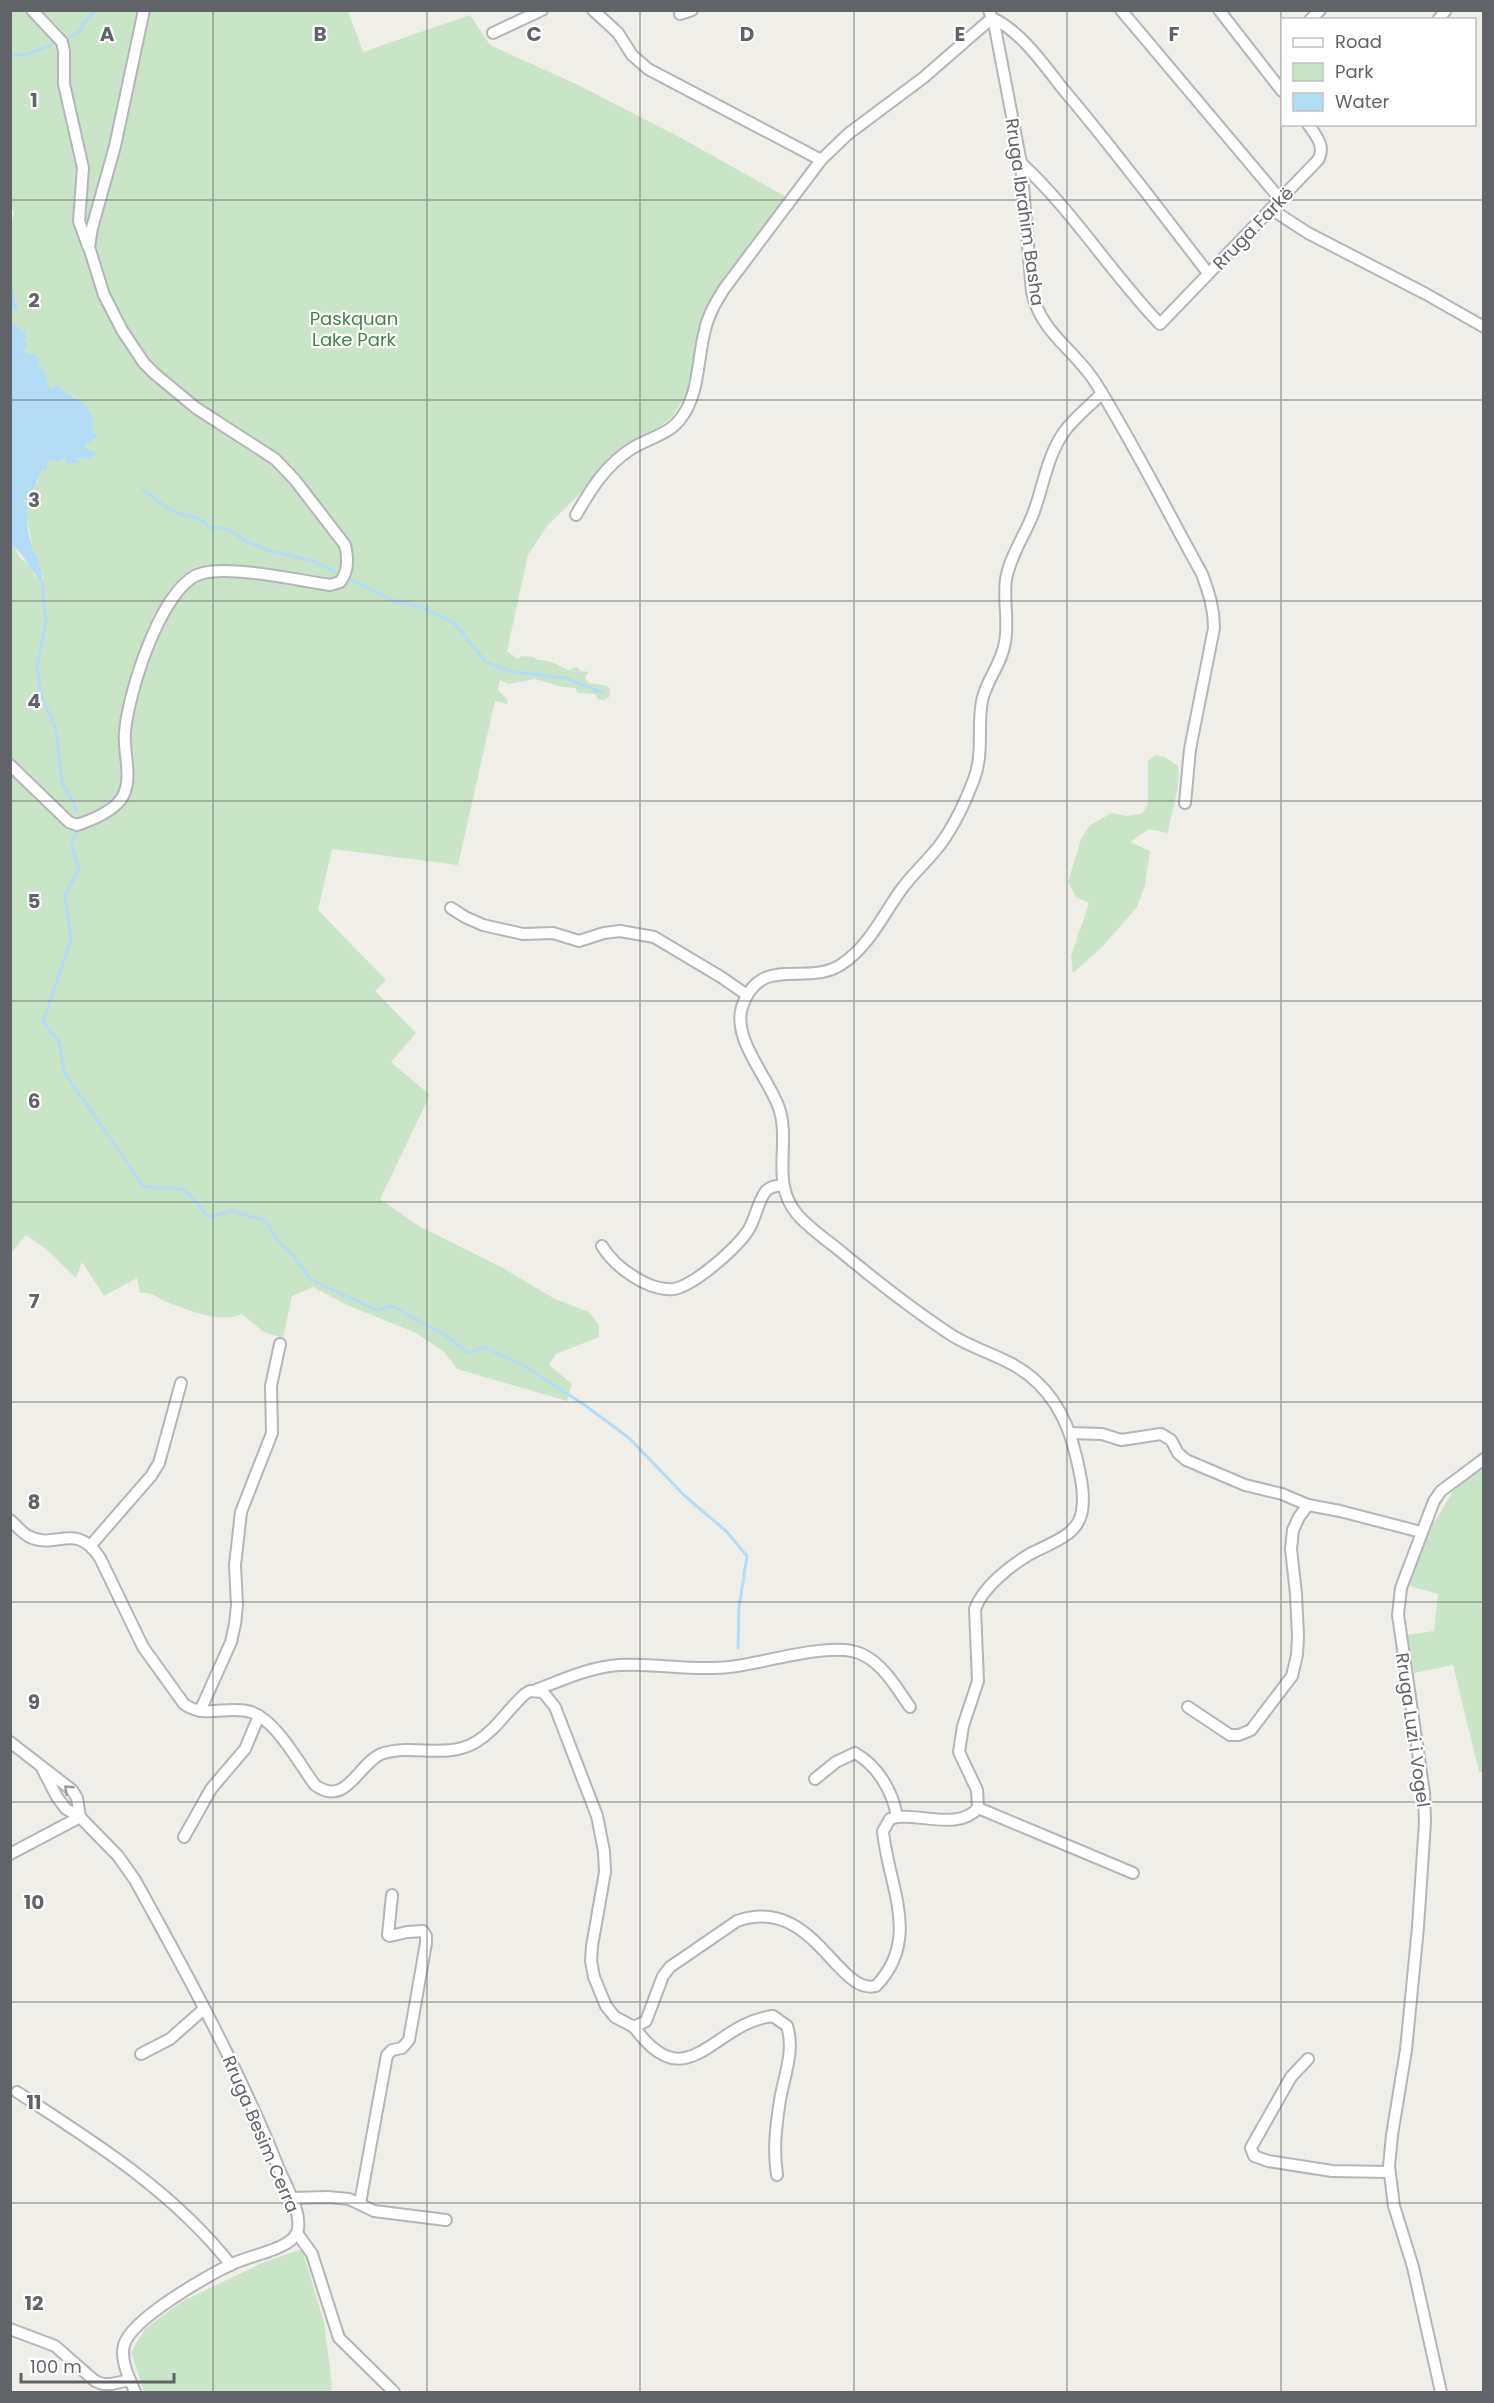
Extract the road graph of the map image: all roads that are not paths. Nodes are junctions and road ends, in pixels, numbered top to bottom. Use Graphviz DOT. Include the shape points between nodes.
graph roads {
  1 [pos="32,10"];
  2 [pos="144,10"];
  3 [pos="542,10"];
  4 [pos="692,10"];
  5 [pos="1121,10"];
  6 [pos="1219,10"];
  7 [pos="596,11"];
  8 [pos="680,14"];
  9 [pos="991,14"];
  10 [pos="493,33"];
  11 [pos="1281,90"];
  12 [pos="1309,126"];
  13 [pos="821,160"];
  14 [pos="1021,163"];
  15 [pos="1280,199"];
  16 [pos="1271,209"];
  17 [pos="88,247"];
  18 [pos="1208,273"];
  19 [pos="1484,327"];
  20 [pos="1102,393"];
  21 [pos="576,515"];
  22 [pos="10,765"];
  23 [pos="1185,803"];
  24 [pos="451,908"];
  25 [pos="747,995"];
  26 [pos="783,1185"];
  27 [pos="602,1246"];
  28 [pos="280,1344"];
  29 [pos="181,1383"];
  30 [pos="1070,1433"];
  31 [pos="1484,1459"];
  32 [pos="1308,1505"];
  33 [pos="10,1520"];
  34 [pos="1421,1532"];
  35 [pos="92,1545"];
  36 [pos="536,1690"];
  37 [pos="910,1707"];
  38 [pos="1188,1707"];
  39 [pos="200,1711"];
  40 [pos="259,1716"];
  41 [pos="10,1742"];
  42 [pos="43,1770"];
  43 [pos="815,1779"];
  44 [pos="978,1808"];
  45 [pos="80,1817"];
  46 [pos="897,1817"];
  47 [pos="184,1837"];
  48 [pos="10,1854"];
  49 [pos="1133,1873"];
  50 [pos="392,1895"];
  51 [pos="204,2009"];
  52 [pos="634,2027"];
  53 [pos="141,2054"];
  54 [pos="1308,2059"];
  55 [pos="17,2092"];
  56 [pos="1389,2172"];
  57 [pos="777,2175"];
  58 [pos="291,2198"];
  59 [pos="360,2203"];
  60 [pos="446,2220"];
  61 [pos="297,2233"];
  62 [pos="231,2265"];
  63 [pos="10,2329"];
  64 [pos="130,2380"];
  65 [pos="135,2392"];
  66 [pos="394,2392"];
  67 [pos="1441,2392"];
  1 -- 17 [label="street" via="62,42 64,84 83,168 79,221"];
  2 -- 17 [label="street" via="118,136"];
  3 -- 10 [label="street"];
  4 -- 8 [label="street"];
  5 -- 15 [label="street"];
  6 -- 11 [label="street"];
  7 -- 13 [label="street" via="648,69"];
  9 -- 13 [label="street" via="923,78 848,134"];
  9 -- 14 [label="street, Rruga Ibrahim Basha"];
  9 -- 18 [label="street" via="1053,77 1106,140"];
  12 -- 15 [label="street, Rruga Farkë" via="1322,154"];
  13 -- 21 [label="street" via="712,309 698,376 683,416 673,428 632,448 600,476"];
  14 -- 18 [label="street, Rruga Farkë" via="1044,184 1160,324"];
  14 -- 20 [label="street, Rruga Ibrahim Basha" via="1032,292 1037,310 1051,333"];
  15 -- 16 [label="street, Rruga Farkë"];
  16 -- 18 [label="street, Rruga Farkë"];
  16 -- 19 [label="street" via="1308,233"];
  17 -- 22 [label="street" via="110,309 144,363 196,408 284,468 341,537 347,554 346,572 340,582 330,585 221,571 201,573 184,583 160,620 135,682 125,731 127,776 122,796 97,816 77,825 69,822"];
  20 -- 23 [label="street, Rruga Ibrahim Basha" via="1202,574 1214,611"];
  20 -- 25 [label="street" via="1072,423 1057,445 1032,517 1007,572 1006,641 982,700 979,760 975,777 945,838 901,890 864,945 839,967 827,972 772,975 753,986"];
  24 -- 25 [label="street" via="483,925 523,934 554,933 579,940 620,931 654,937"];
  25 -- 26 [label="street" via="740,1030 783,1122"];
  26 -- 27 [label="street" via="764,1193 739,1244 677,1288 663,1289 631,1275"];
  26 -- 30 [label="street" via="796,1213 862,1269 957,1339 1029,1376 1057,1403"];
  28 -- 39 [label="street" via="271,1386 273,1432 241,1512 235,1565 235,1624 231,1642"];
  29 -- 35 [label="street" via="159,1463"];
  30 -- 32 [label="street" via="1102,1434 1121,1440 1161,1434 1171,1440 1186,1460 1245,1485"];
  30 -- 44 [label="street" via="1083,1501 1078,1524 1065,1536 1012,1566 975,1609 978,1681 959,1742 962,1763 979,1797"];
  31 -- 34 [label="street, Rruga Luzi i Vogel" via="1441,1491"];
  32 -- 34 [label="street"];
  32 -- 38 [label="street" via="1293,1530 1291,1550 1298,1628 1292,1676 1251,1730 1239,1735 1230,1735"];
  33 -- 35 [label="street" via="35,1539 74,1538"];
  34 -- 56 [label="street, Rruga Luzi i Vogel" via="1398,1603 1425,1822 1406,2050"];
  35 -- 39 [label="street" via="143,1647 184,1704"];
  36 -- 37 [label="street" via="602,1667 727,1667 852,1651 868,1657 884,1671"];
  36 -- 40 [label="street" via="525,1694 486,1735 466,1747 445,1752 380,1755 344,1788 328,1791 315,1785 275,1730"];
  36 -- 52 [label="street" via="543,1692 555,1707 602,1833 605,1872 593,1938 594,1977 606,2006 615,2017"];
  39 -- 40 [label="street" via="233,1710"];
  40 -- 47 [label="street" via="245,1749 211,1789"];
  41 -- 42 [label="street, Rruga Besim Cerra"];
  42 -- 45 [label="street, Rruga Besim Cerra" via="66,1809"];
  45 -- 42 [label="street, Rruga Besim Cerra, one-way" via="72,1790"];
  43 -- 46 [label="street" via="855,1753 888,1786"];
  44 -- 46 [label="street" via="960,1819"];
  44 -- 49 [label="street"];
  45 -- 48 [label="street"];
  45 -- 51 [label="street, Rruga Besim Cerra" via="127,1867"];
  46 -- 52 [label="street" via="890,1819 883,1831 901,1935 887,1973 876,1986 857,1984 798,1927 769,1918 746,1917 670,1967 646,2021"];
  50 -- 59 [label="street" via="388,1935 423,1931 426,1943 409,2040 387,2055"];
  51 -- 53 [label="street" via="170,2039"];
  51 -- 58 [label="street, Rruga Besim Cerra"];
  52 -- 57 [label="street" via="656,2052 675,2060 696,2054 764,2017 773,2016 787,2026 791,2048 774,2144"];
  54 -- 56 [label="street" via="1291,2077 1253,2144 1254,2156 1332,2171"];
  55 -- 62 [label="street" via="142,2177 181,2211"];
  56 -- 67 [label="street, Rruga Luzi i Vogel"];
  58 -- 59 [label="street" via="328,2197"];
  58 -- 61 [label="street, Rruga Besim Cerra"];
  59 -- 60 [label="street" via="374,2211"];
  61 -- 62 [label="street, Rruga Besim Cerra" via="285,2244"];
  61 -- 66 [label="street" via="312,2254 339,2338"];
  62 -- 64 [label="street, Rruga Besim Cerra" via="134,2327 122,2353"];
  63 -- 64 [label="street" via="55,2346 95,2381 103,2384"];
  64 -- 65 [label="street, Rruga Besim Cerra"];
}
